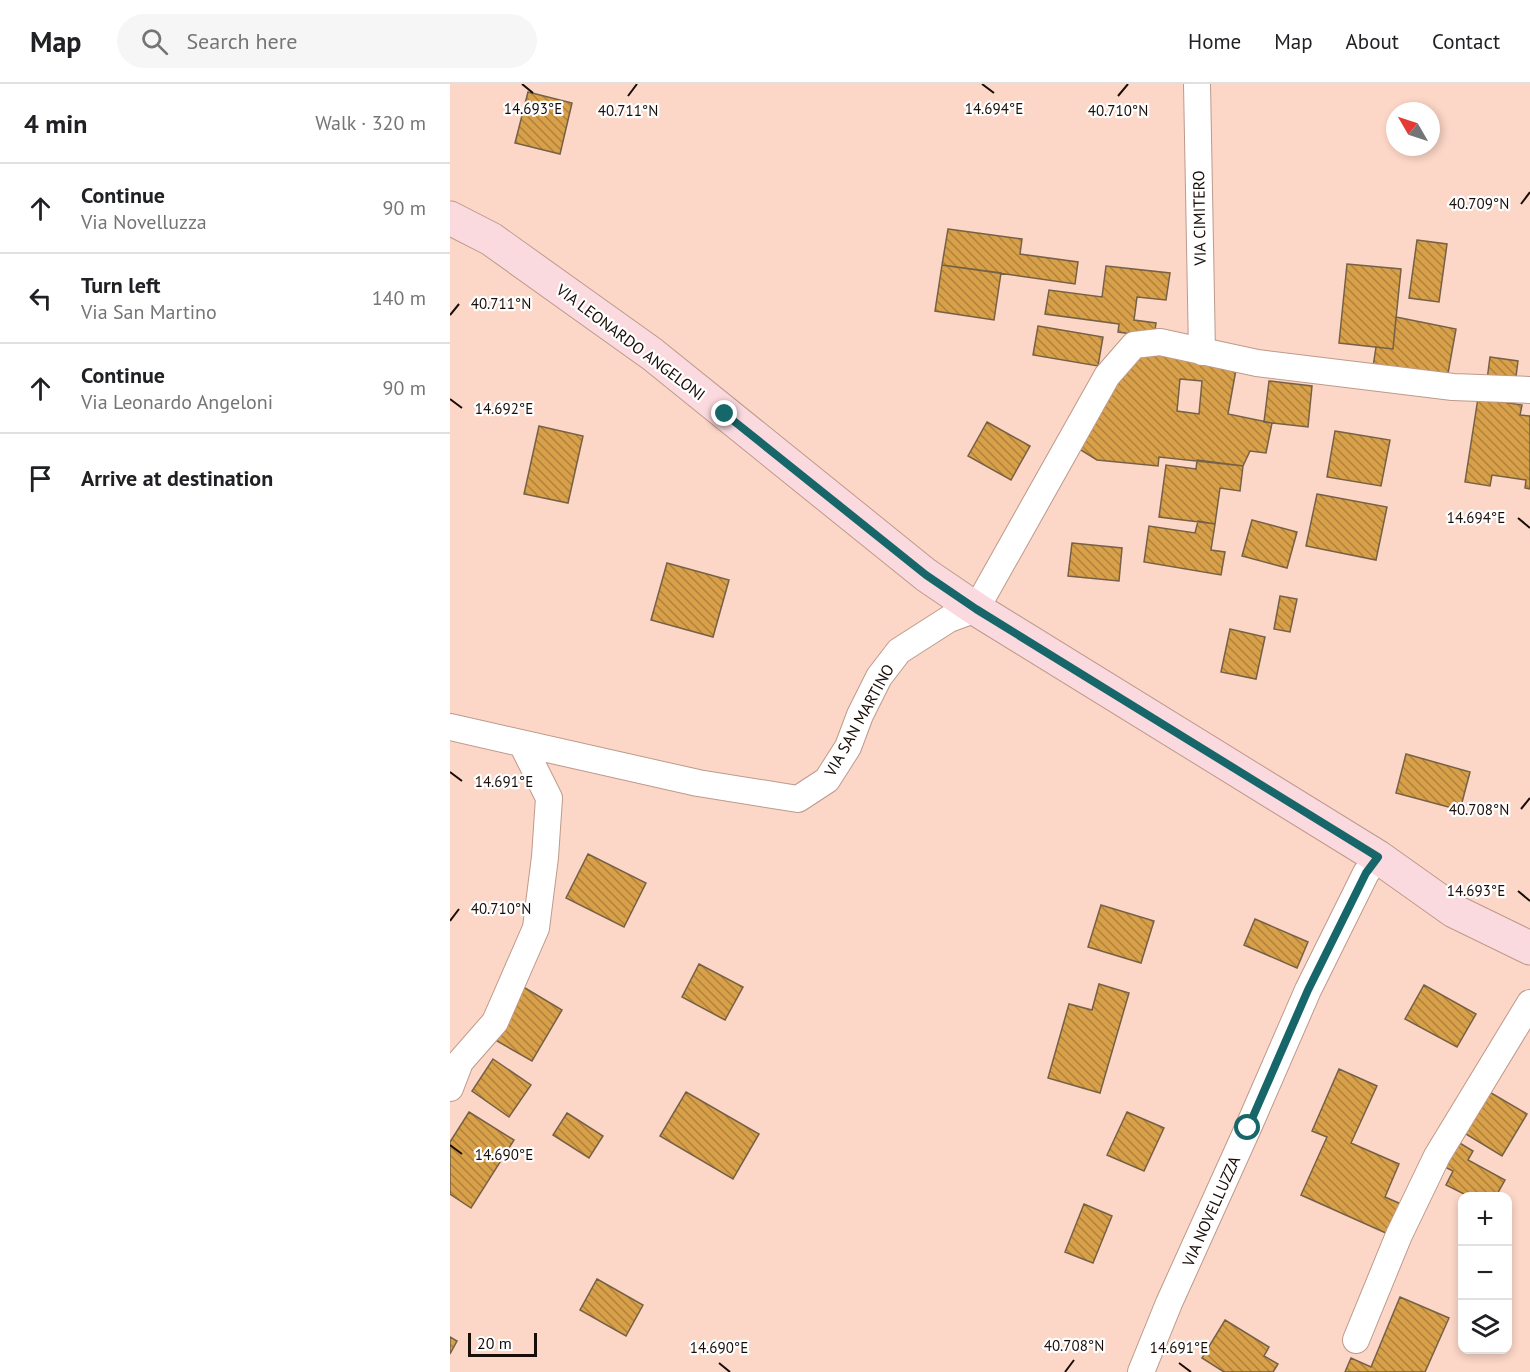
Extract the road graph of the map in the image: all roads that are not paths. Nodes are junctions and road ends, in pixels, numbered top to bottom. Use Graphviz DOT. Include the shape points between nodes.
graph roads {
  1 [pos="1197,84"];
  2 [pos="450,218"];
  3 [pos="1202,352"];
  4 [pos="1530,390"];
  5 [pos="976,609"];
  6 [pos="450,726"];
  7 [pos="522,744"];
  8 [pos="1378,857"];
  9 [pos="1530,948"];
  10 [pos="1530,1003"];
  11 [pos="450,1088"];
  12 [pos="1356,1341"];
  13 [pos="1141,1372"];
  1 -- 3 [label="street, VIA CIMITERO"];
  2 -- 5 [label="street, VIA LEONARDO ANGELONI" via="490,239 652,354 926,575"];
  3 -- 4 [label="street" via="1388,380"];
  3 -- 5 [label="street" via="1160,342 1134,345 1107,376"];
  5 -- 7 [label="street, VIA SAN MARTINO" via="949,620 900,651 879,677 848,747 827,780 798,799 698,783"];
  5 -- 8 [label="street"];
  6 -- 7 [label="street, VIA SAN MARTINO"];
  7 -- 11 [label="street" via="549,798 536,928 495,1022 460,1062"];
  8 -- 9 [label="street" via="1454,911"];
  8 -- 13 [label="street, VIA NOVELLUZZA" via="1366,873 1308,990"];
  10 -- 12 [label="street" via="1437,1155"];
}
